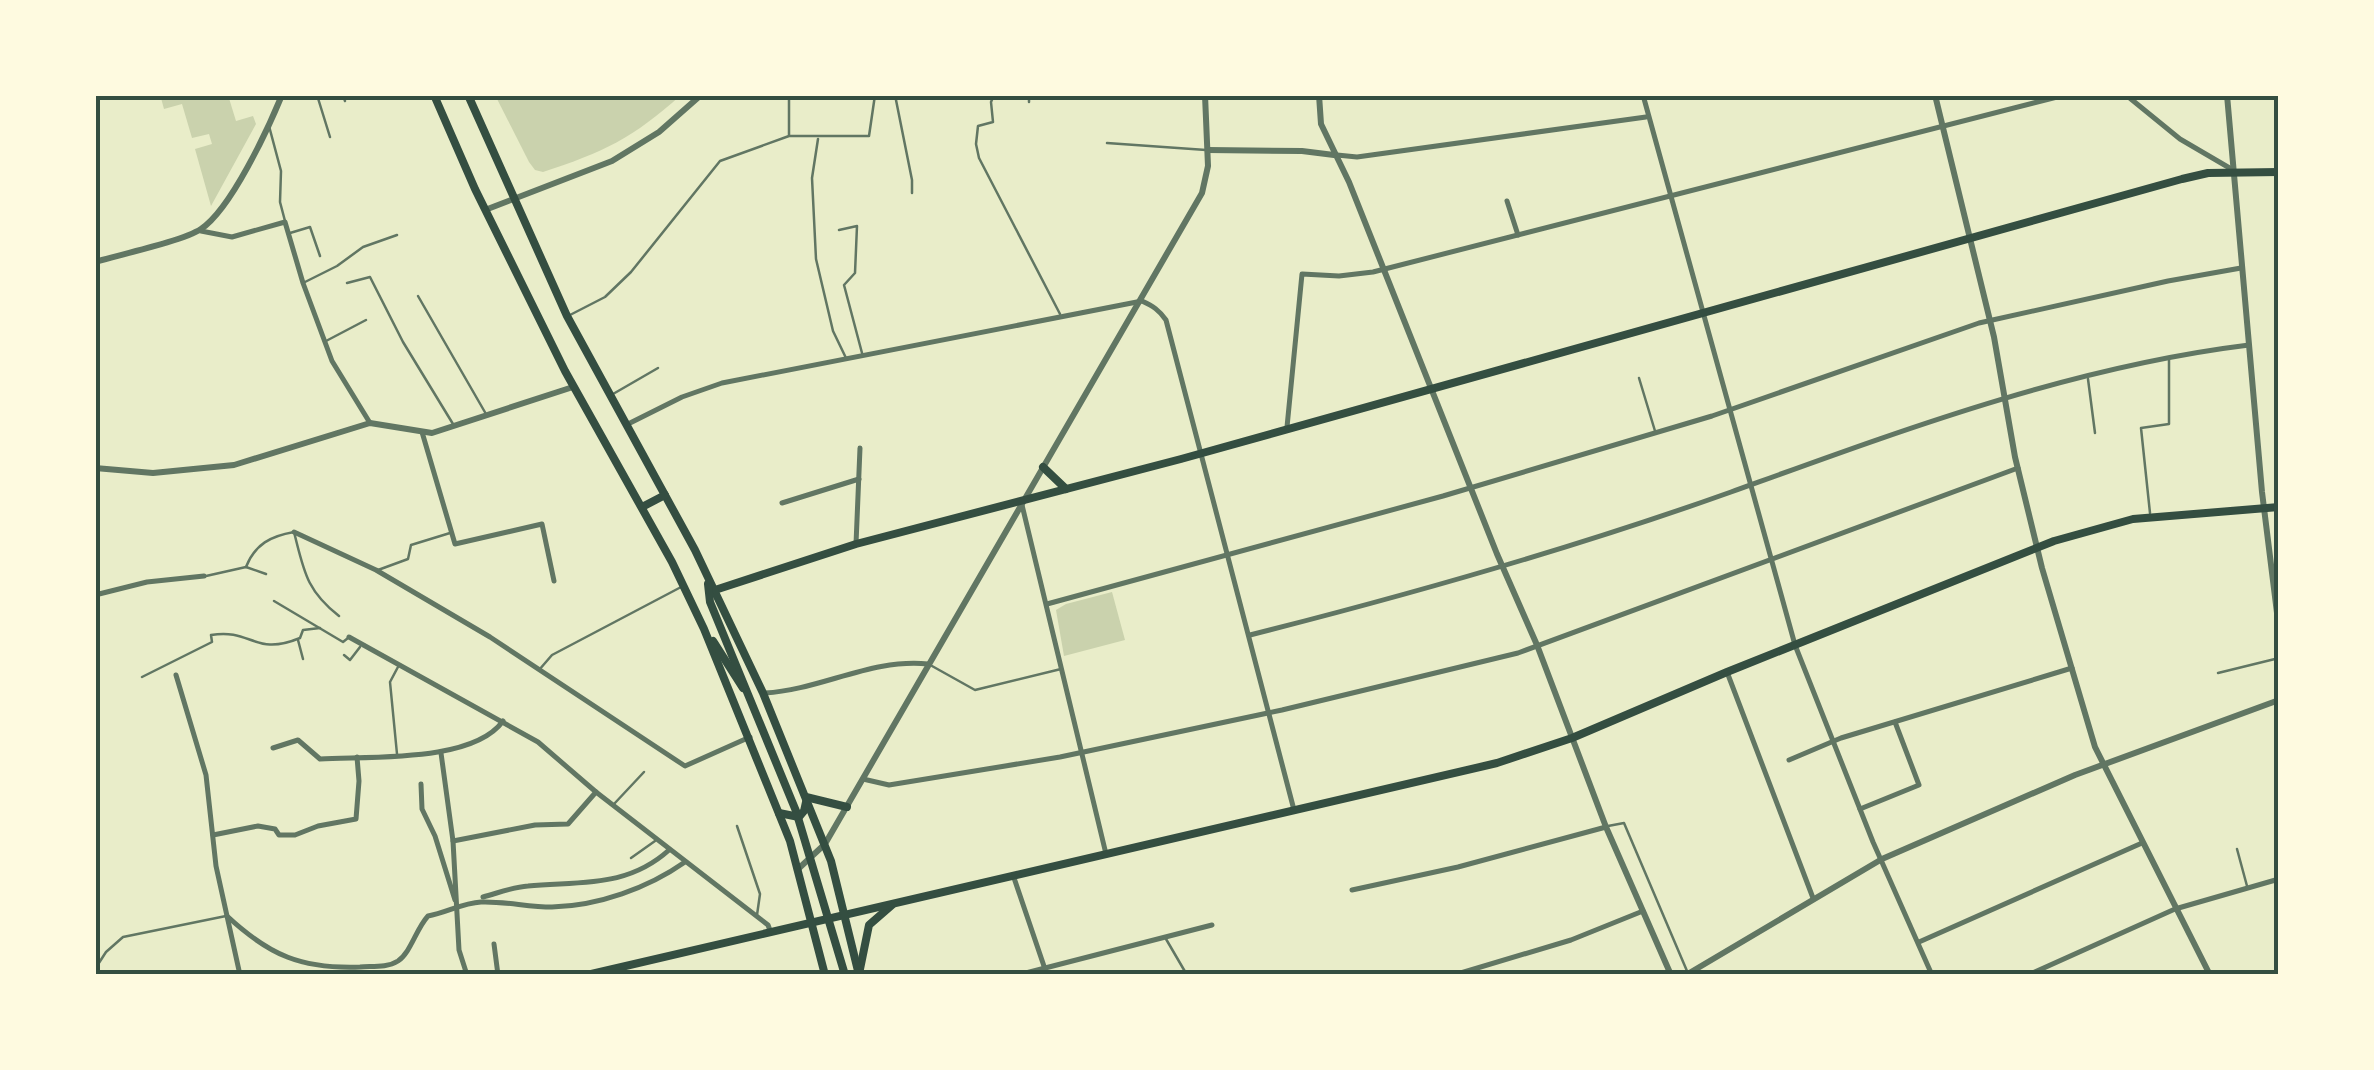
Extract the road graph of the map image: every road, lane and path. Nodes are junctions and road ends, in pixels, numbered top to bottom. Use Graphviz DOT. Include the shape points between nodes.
graph roads {
  1 [pos="282,95"];
  2 [pos="317,95"];
  3 [pos="343,95"];
  4 [pos="434,95"];
  5 [pos="468,95"];
  6 [pos="701,95"];
  7 [pos="788,95"];
  8 [pos="875,95"];
  9 [pos="895,95"];
  10 [pos="994,95"];
  11 [pos="1028,95"];
  12 [pos="1205,95"];
  13 [pos="1319,95"];
  14 [pos="1642,95"];
  15 [pos="1934,95"];
  16 [pos="2064,95"];
  17 [pos="2126,95"];
  18 [pos="2227,95"];
  19 [pos="345,101"];
  20 [pos="1029,102"];
  21 [pos="1646,117"];
  22 [pos="269,124"];
  23 [pos="1943,125"];
  24 [pos="790,136"];
  25 [pos="330,137"];
  26 [pos="818,137"];
  27 [pos="1107,143"];
  28 [pos="1208,150"];
  29 [pos="1335,155"];
  30 [pos="2236,172"];
  31 [pos="2279,172"];
  32 [pos="912,193"];
  33 [pos="512,198"];
  34 [pos="1670,198"];
  35 [pos="1507,201"];
  36 [pos="485,210"];
  37 [pos="286,222"];
  38 [pos="200,230"];
  39 [pos="839,230"];
  40 [pos="289,234"];
  41 [pos="397,235"];
  42 [pos="1518,235"];
  43 [pos="1971,239"];
  44 [pos="320,256"];
  45 [pos="95,262"];
  46 [pos="2244,268"];
  47 [pos="1383,269"];
  48 [pos="303,283"];
  49 [pos="347,283"];
  50 [pos="418,296"];
  51 [pos="1142,301"];
  52 [pos="1702,312"];
  53 [pos="567,316"];
  54 [pos="1060,316"];
  55 [pos="366,320"];
  56 [pos="1990,322"];
  57 [pos="325,342"];
  58 [pos="2250,345"];
  59 [pos="862,354"];
  60 [pos="846,358"];
  61 [pos="2169,359"];
  62 [pos="658,368"];
  63 [pos="2088,377"];
  64 [pos="1638,378"];
  65 [pos="573,387"];
  66 [pos="1430,389"];
  67 [pos="611,395"];
  68 [pos="2005,396"];
  69 [pos="1731,409"];
  70 [pos="487,416"];
  71 [pos="370,424"];
  72 [pos="628,424"];
  73 [pos="454,426"];
  74 [pos="1287,427"];
  75 [pos="422,432"];
  76 [pos="1656,433"];
  77 [pos="2095,433"];
  78 [pos="860,448"];
  79 [pos="1202,453"];
  80 [pos="1044,467"];
  81 [pos="95,468"];
  82 [pos="2018,468"];
  83 [pos="859,479"];
  84 [pos="1751,484"];
  85 [pos="1470,488"];
  86 [pos="1066,489"];
  87 [pos="666,495"];
  88 [pos="1021,502"];
  89 [pos="782,503"];
  90 [pos="2279,507"];
  91 [pos="642,508"];
  92 [pos="2264,508"];
  93 [pos="2150,517"];
  94 [pos="294,532"];
  95 [pos="451,532"];
  96 [pos="856,544"];
  97 [pos="2038,547"];
  98 [pos="1229,554"];
  99 [pos="1772,558"];
  100 [pos="1502,566"];
  101 [pos="246,567"];
  102 [pos="376,570"];
  103 [pos="266,574"];
  104 [pos="204,576"];
  105 [pos="707,576"];
  106 [pos="554,580"];
  107 [pos="684,586"];
  108 [pos="715,590"];
  109 [pos="95,595"];
  110 [pos="274,601"];
  111 [pos="1047,604"];
  112 [pos="339,616"];
  113 [pos="2278,616"];
  114 [pos="320,628"];
  115 [pos="704,629"];
  116 [pos="2279,629"];
  117 [pos="1250,634"];
  118 [pos="349,637"];
  119 [pos="298,639"];
  120 [pos="1795,645"];
  121 [pos="361,646"];
  122 [pos="1538,646"];
  123 [pos="344,655"];
  124 [pos="2279,658"];
  125 [pos="303,659"];
  126 [pos="400,664"];
  127 [pos="928,664"];
  128 [pos="2072,668"];
  129 [pos="1062,669"];
  130 [pos="539,670"];
  131 [pos="1727,672"];
  132 [pos="2218,673"];
  133 [pos="176,675"];
  134 [pos="142,677"];
  135 [pos="764,693"];
  136 [pos="2279,700"];
  137 [pos="755,710"];
  138 [pos="1269,712"];
  139 [pos="504,721"];
  140 [pos="1895,722"];
  141 [pos="750,737"];
  142 [pos="1572,738"];
  143 [pos="1834,741"];
  144 [pos="272,748"];
  145 [pos="441,752"];
  146 [pos="1081,753"];
  147 [pos="357,756"];
  148 [pos="398,756"];
  149 [pos="1788,760"];
  150 [pos="2102,764"];
  151 [pos="644,772"];
  152 [pos="864,779"];
  153 [pos="420,784"];
  154 [pos="596,792"];
  155 [pos="806,797"];
  156 [pos="613,806"];
  157 [pos="847,806"];
  158 [pos="1294,810"];
  159 [pos="1860,810"];
  160 [pos="780,813"];
  161 [pos="737,826"];
  162 [pos="1606,827"];
  163 [pos="213,835"];
  164 [pos="656,840"];
  165 [pos="453,841"];
  166 [pos="825,844"];
  167 [pos="2142,844"];
  168 [pos="2237,849"];
  169 [pos="668,850"];
  170 [pos="1106,855"];
  171 [pos="631,858"];
  172 [pos="1882,860"];
  173 [pos="685,862"];
  174 [pos="798,870"];
  175 [pos="1014,875"];
  176 [pos="2279,879"];
  177 [pos="2247,888"];
  178 [pos="1352,890"];
  179 [pos="482,897"];
  180 [pos="1814,898"];
  181 [pos="895,902"];
  182 [pos="458,907"];
  183 [pos="2175,908"];
  184 [pos="1642,911"];
  185 [pos="845,914"];
  186 [pos="227,916"];
  187 [pos="757,916"];
  188 [pos="812,923"];
  189 [pos="1212,925"];
  190 [pos="770,933"];
  191 [pos="1166,938"];
  192 [pos="1918,942"];
  193 [pos="494,944"];
  194 [pos="1044,967"];
  195 [pos="95,971"];
  196 [pos="1687,974"];
  197 [pos="240,975"];
  198 [pos="467,975"];
  199 [pos="498,975"];
  200 [pos="586,975"];
  201 [pos="825,975"];
  202 [pos="844,975"];
  203 [pos="859,975"];
  204 [pos="1018,975"];
  205 [pos="1047,975"];
  206 [pos="1186,975"];
  207 [pos="1454,975"];
  208 [pos="1671,975"];
  209 [pos="1932,975"];
  210 [pos="2028,975"];
  211 [pos="2210,975"];
  1 -- 22 [label="street"];
  2 -- 25 [label="lane"];
  3 -- 19 [label="lane"];
  4 -- 36 [label="main road"];
  5 -- 33 [label="main road"];
  6 -- 33 [label="street" via="612,161"];
  7 -- 24 [label="lane"];
  8 -- 26 [label="lane" via="870,136"];
  9 -- 32 [label="lane"];
  10 -- 54 [label="lane" via="993,122 978,126 979,158"];
  11 -- 20 [label="lane"];
  12 -- 28 [label="street"];
  13 -- 29 [label="street" via="1321,124"];
  14 -- 21 [label="street"];
  15 -- 23 [label="street"];
  16 -- 23 [label="street"];
  17 -- 30 [label="street" via="2180,139"];
  18 -- 30 [label="street"];
  21 -- 29 [label="street"];
  21 -- 34 [label="street"];
  22 -- 37 [label="lane"];
  22 -- 38 [label="street"];
  23 -- 34 [label="street"];
  23 -- 43 [label="street"];
  24 -- 26 [label="lane"];
  24 -- 53 [label="lane" via="720,161 631,272 605,298"];
  26 -- 60 [label="lane" via="812,178 816,259"];
  27 -- 28 [label="lane"];
  28 -- 29 [label="street"];
  28 -- 51 [label="street" via="1202,193"];
  29 -- 47 [label="street"];
  30 -- 31 [label="main road"];
  30 -- 43 [label="main road" via="2208,173"];
  30 -- 46 [label="street"];
  33 -- 36 [label="street"];
  33 -- 53 [label="main road"];
  34 -- 42 [label="street"];
  34 -- 52 [label="street"];
  35 -- 42 [label="street"];
  36 -- 65 [label="main road"];
  37 -- 38 [label="street" via="232,237"];
  37 -- 40 [label="street"];
  38 -- 45 [label="street"];
  39 -- 59 [label="lane" via="858,226 856,273 844,285"];
  40 -- 44 [label="lane" via="310,227"];
  40 -- 48 [label="street"];
  41 -- 48 [label="lane"];
  42 -- 47 [label="street"];
  43 -- 52 [label="main road"];
  43 -- 56 [label="street"];
  46 -- 56 [label="street"];
  46 -- 58 [label="street"];
  47 -- 66 [label="street"];
  47 -- 74 [label="street" via="1300,276"];
  48 -- 57 [label="street"];
  49 -- 73 [label="lane" via="370,277"];
  50 -- 70 [label="lane"];
  51 -- 54 [label="street"];
  51 -- 79 [label="street" via="1166,320"];
  51 -- 80 [label="street"];
  52 -- 66 [label="main road"];
  52 -- 69 [label="street"];
  53 -- 67 [label="main road"];
  54 -- 59 [label="street"];
  55 -- 57 [label="lane"];
  56 -- 68 [label="street"];
  56 -- 69 [label="street"];
  57 -- 71 [label="street"];
  58 -- 61 [label="street"];
  58 -- 92 [label="street"];
  59 -- 60 [label="street"];
  60 -- 72 [label="street" via="708,387"];
  61 -- 63 [label="street"];
  61 -- 93 [label="lane" via="2170,424 2141,428"];
  62 -- 67 [label="lane"];
  63 -- 68 [label="street"];
  63 -- 77 [label="lane"];
  64 -- 76 [label="lane"];
  65 -- 70 [label="street"];
  65 -- 91 [label="main road"];
  66 -- 74 [label="main road"];
  66 -- 85 [label="street"];
  67 -- 72 [label="main road"];
  68 -- 82 [label="street"];
  68 -- 84 [label="street"];
  69 -- 76 [label="street"];
  69 -- 84 [label="street"];
  70 -- 73 [label="street"];
  71 -- 75 [label="street"];
  71 -- 81 [label="street" via="234,464 152,473"];
  72 -- 87 [label="main road"];
  73 -- 75 [label="street"];
  74 -- 79 [label="main road"];
  75 -- 95 [label="street"];
  76 -- 85 [label="street"];
  78 -- 83 [label="street"];
  79 -- 86 [label="main road"];
  79 -- 98 [label="street"];
  80 -- 86 [label="main road"];
  80 -- 88 [label="street"];
  82 -- 97 [label="street"];
  82 -- 99 [label="street"];
  83 -- 89 [label="street"];
  83 -- 96 [label="street"];
  84 -- 99 [label="street"];
  84 -- 100 [label="street"];
  85 -- 98 [label="street"];
  85 -- 100 [label="street"];
  86 -- 88 [label="main road"];
  87 -- 91 [label="main road"];
  87 -- 105 [label="main road"];
  88 -- 96 [label="main road"];
  88 -- 111 [label="street"];
  88 -- 127 [label="street"];
  90 -- 92 [label="main road"];
  91 -- 107 [label="main road"];
  92 -- 93 [label="main road"];
  92 -- 113 [label="street"];
  93 -- 97 [label="main road"];
  94 -- 101 [label="lane" via="259,545"];
  94 -- 102 [label="street"];
  94 -- 112 [label="lane" via="317,599"];
  95 -- 102 [label="lane" via="411,545 408,559"];
  95 -- 106 [label="street" via="454,544 542,524"];
  96 -- 108 [label="main road"];
  97 -- 120 [label="main road"];
  97 -- 128 [label="street"];
  98 -- 111 [label="street"];
  98 -- 117 [label="street"];
  99 -- 120 [label="street"];
  99 -- 122 [label="street"];
  100 -- 117 [label="street"];
  100 -- 122 [label="street"];
  101 -- 103 [label="lane"];
  101 -- 104 [label="lane"];
  102 -- 130 [label="street"];
  104 -- 109 [label="street"];
  105 -- 108 [label="main road"];
  105 -- 137 [label="main road" via="710,602"];
  107 -- 115 [label="main road"];
  107 -- 130 [label="lane" via="552,655"];
  108 -- 135 [label="main road"];
  110 -- 114 [label="lane"];
  111 -- 129 [label="street"];
  113 -- 116 [label="street"];
  114 -- 118 [label="lane" via="344,642"];
  114 -- 119 [label="lane" via="303,630"];
  115 -- 137 [label="main road"];
  115 -- 141 [label="main road"];
  117 -- 138 [label="street"];
  118 -- 121 [label="street"];
  119 -- 125 [label="lane"];
  119 -- 134 [label="lane" via="275,647 234,632 210,635 212,642"];
  120 -- 131 [label="main road"];
  120 -- 143 [label="street"];
  121 -- 123 [label="lane" via="350,660"];
  121 -- 126 [label="street"];
  122 -- 138 [label="street"];
  122 -- 142 [label="street"];
  124 -- 132 [label="lane"];
  126 -- 139 [label="street"];
  126 -- 148 [label="lane" via="390,682"];
  127 -- 129 [label="lane" via="974,690"];
  127 -- 135 [label="street" via="898,663"];
  127 -- 152 [label="street"];
  128 -- 140 [label="street"];
  128 -- 150 [label="street"];
  129 -- 146 [label="street"];
  130 -- 141 [label="street" via="686,766"];
  131 -- 142 [label="main road"];
  131 -- 180 [label="street"];
  133 -- 163 [label="street" via="206,775"];
  135 -- 155 [label="main road"];
  136 -- 150 [label="street"];
  137 -- 202 [label="main road" via="804,835"];
  138 -- 146 [label="street"];
  138 -- 158 [label="street"];
  139 -- 145 [label="street" via="490,736"];
  139 -- 154 [label="street"];
  140 -- 143 [label="street"];
  140 -- 159 [label="street" via="1919,785"];
  141 -- 160 [label="main road"];
  142 -- 158 [label="main road"];
  142 -- 162 [label="street"];
  143 -- 149 [label="street"];
  143 -- 159 [label="street"];
  144 -- 147 [label="street" via="298,740 320,759"];
  145 -- 148 [label="street"];
  145 -- 165 [label="street"];
  146 -- 152 [label="street" via="889,784"];
  146 -- 170 [label="street"];
  147 -- 148 [label="street"];
  147 -- 163 [label="street" via="356,819 295,834 258,826"];
  150 -- 167 [label="street"];
  150 -- 172 [label="street"];
  151 -- 156 [label="lane"];
  152 -- 157 [label="street"];
  153 -- 182 [label="street" via="422,808"];
  154 -- 156 [label="street"];
  154 -- 165 [label="street" via="568,824"];
  155 -- 157 [label="main road"];
  155 -- 160 [label="main road" via="800,816"];
  155 -- 166 [label="main road"];
  156 -- 164 [label="street"];
  157 -- 166 [label="street"];
  158 -- 170 [label="main road"];
  159 -- 172 [label="street"];
  160 -- 174 [label="main road"];
  161 -- 187 [label="lane" via="760,894"];
  162 -- 178 [label="street"];
  162 -- 184 [label="street"];
  162 -- 196 [label="lane" via="1624,824"];
  163 -- 186 [label="street"];
  164 -- 169 [label="street"];
  164 -- 171 [label="lane"];
  165 -- 182 [label="street"];
  166 -- 174 [label="street"];
  166 -- 185 [label="main road"];
  167 -- 183 [label="street"];
  167 -- 192 [label="street"];
  168 -- 177 [label="lane"];
  169 -- 173 [label="street"];
  169 -- 179 [label="street" via="639,872"];
  170 -- 175 [label="main road"];
  172 -- 180 [label="street"];
  172 -- 192 [label="street"];
  173 -- 182 [label="street" via="657,882 591,900"];
  173 -- 187 [label="street"];
  174 -- 188 [label="main road"];
  175 -- 181 [label="main road"];
  175 -- 194 [label="street"];
  176 -- 177 [label="street"];
  177 -- 183 [label="street"];
  180 -- 196 [label="street"];
  181 -- 185 [label="main road"];
  181 -- 203 [label="main road" via="869,925"];
  182 -- 186 [label="street" via="428,916 401,959 388,966 299,964"];
  182 -- 198 [label="street"];
  183 -- 210 [label="street"];
  183 -- 211 [label="street"];
  184 -- 207 [label="street"];
  184 -- 208 [label="street"];
  185 -- 188 [label="main road"];
  185 -- 203 [label="main road"];
  186 -- 195 [label="lane" via="123,937"];
  186 -- 197 [label="street"];
  187 -- 190 [label="street"];
  188 -- 190 [label="main road"];
  188 -- 201 [label="main road"];
  189 -- 191 [label="street"];
  190 -- 200 [label="main road"];
  191 -- 194 [label="street"];
  191 -- 206 [label="lane"];
  192 -- 209 [label="street"];
  193 -- 199 [label="street"];
  194 -- 204 [label="street"];
  194 -- 205 [label="street"];
}
